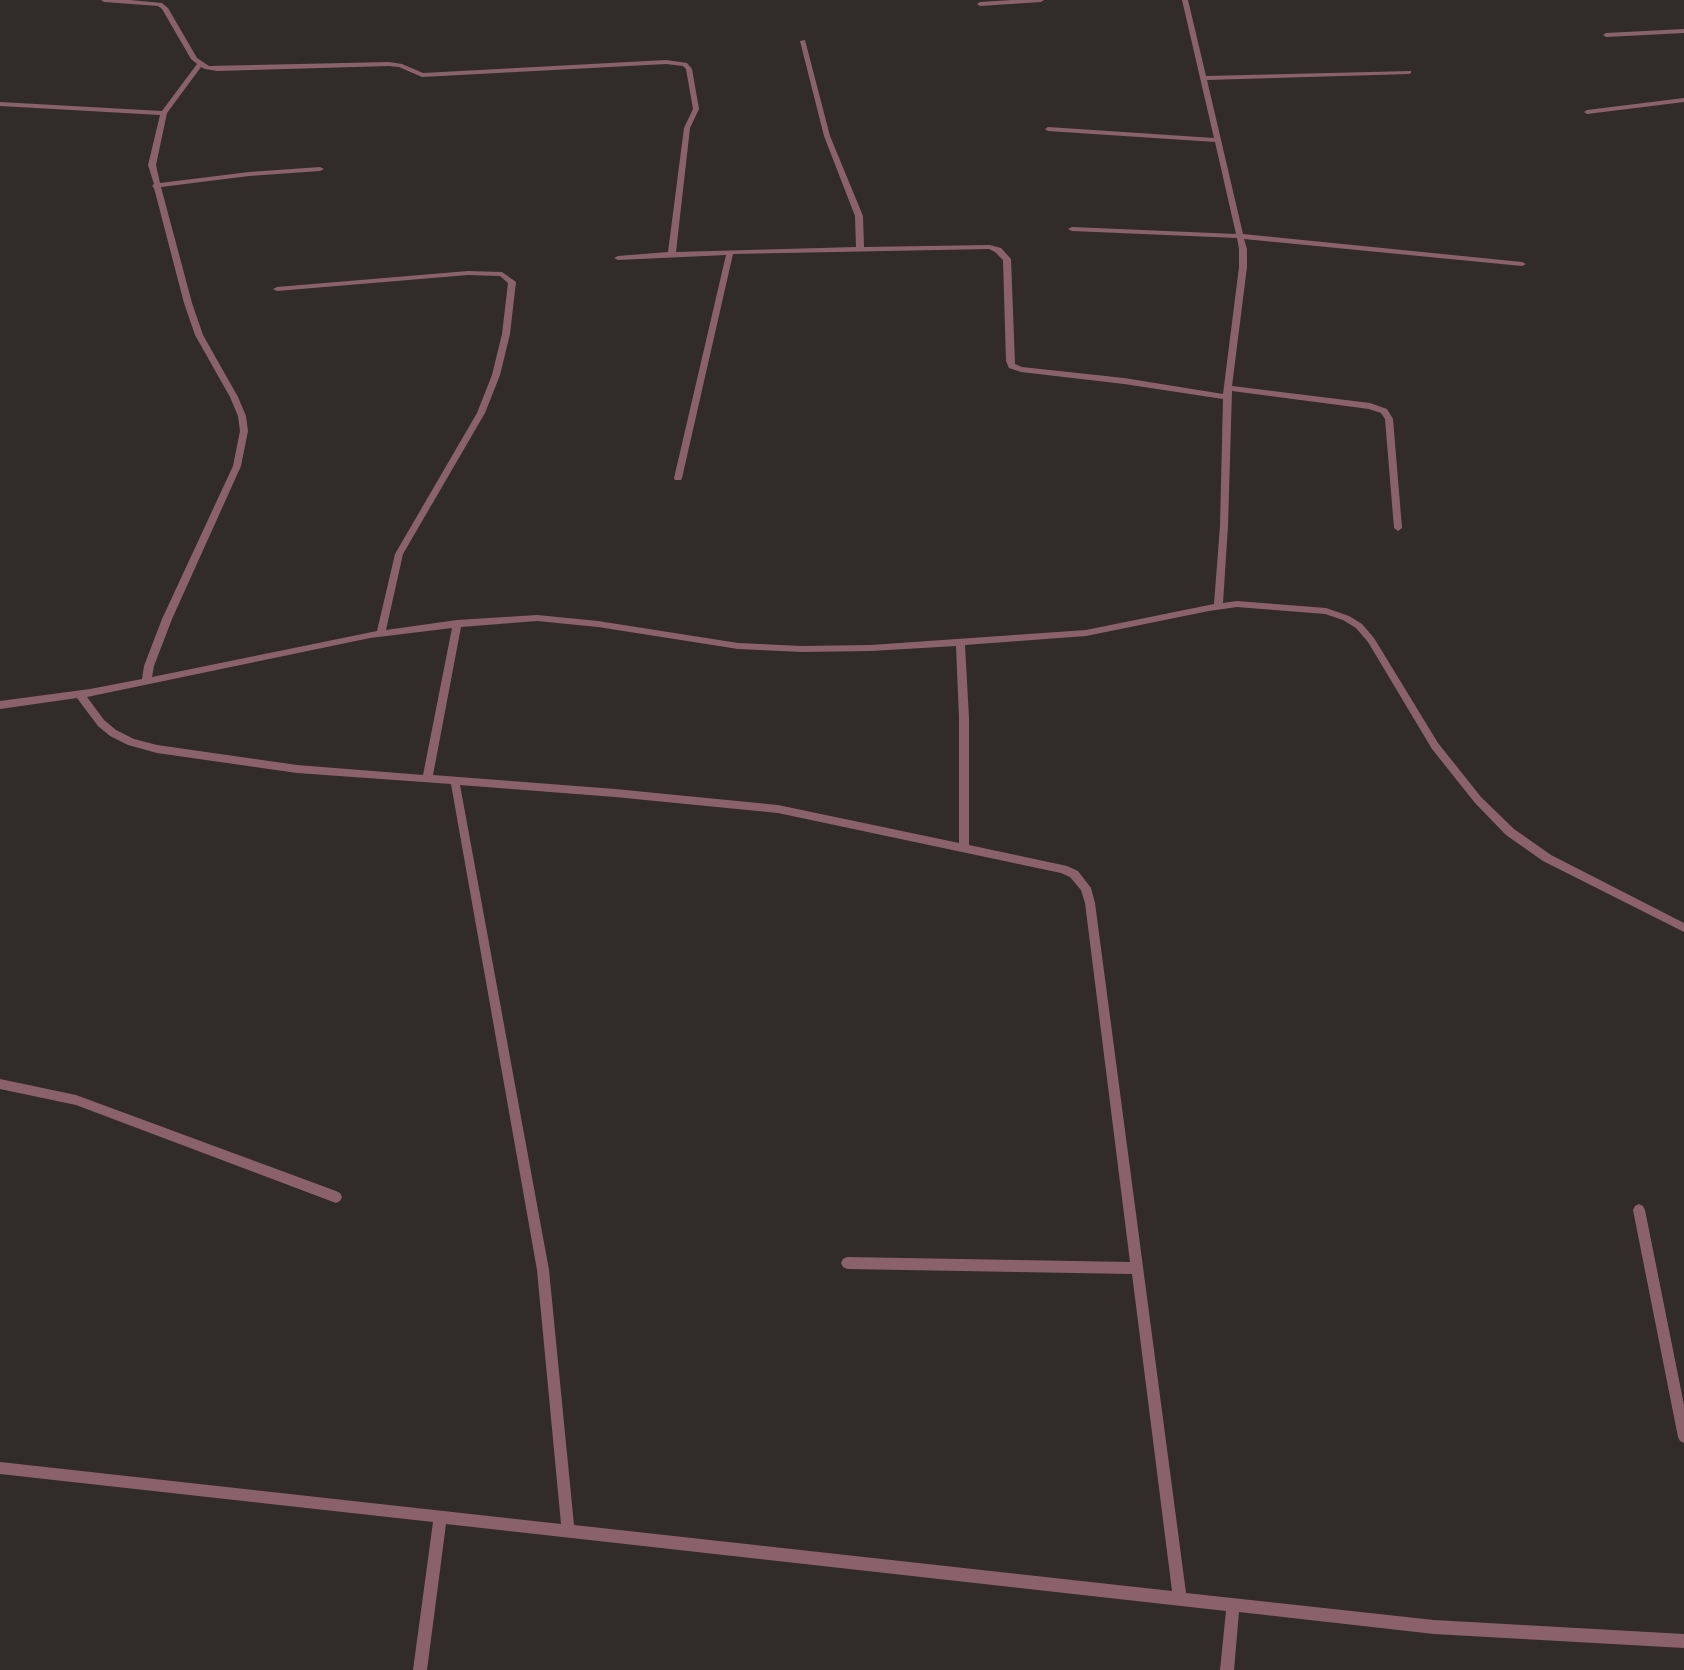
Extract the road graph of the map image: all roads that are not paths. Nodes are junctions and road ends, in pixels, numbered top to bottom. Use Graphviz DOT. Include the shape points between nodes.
graph roads {
  1 [pos="104,0"];
  2 [pos="1041,0"];
  3 [pos="1185,0"];
  4 [pos="980,4"];
  5 [pos="1684,31"];
  6 [pos="1606,35"];
  7 [pos="803,40"];
  8 [pos="199,64"];
  9 [pos="1409,72"];
  10 [pos="1204,78"];
  11 [pos="1684,100"];
  12 [pos="0,104"];
  13 [pos="1587,112"];
  14 [pos="164,113"];
  15 [pos="1048,129"];
  16 [pos="1218,140"];
  17 [pos="320,169"];
  18 [pos="156,186"];
  19 [pos="1072,229"];
  20 [pos="1240,236"];
  21 [pos="860,249"];
  22 [pos="730,252"];
  23 [pos="672,254"];
  24 [pos="618,258"];
  25 [pos="1522,264"];
  26 [pos="277,289"];
  27 [pos="1229,388"];
  28 [pos="1227,397"];
  29 [pos="678,478"];
  30 [pos="1398,528"];
  31 [pos="1218,607"];
  32 [pos="457,623"];
  33 [pos="381,633"];
  34 [pos="960,643"];
  35 [pos="146,681"];
  36 [pos="79,694"];
  37 [pos="0,705"];
  38 [pos="427,780"];
  39 [pos="455,782"];
  40 [pos="964,848"];
  41 [pos="1684,928"];
  42 [pos="0,1084"];
  43 [pos="336,1197"];
  44 [pos="1639,1210"];
  45 [pos="847,1263"];
  46 [pos="1136,1268"];
  47 [pos="1684,1437"];
  48 [pos="0,1468"];
  49 [pos="440,1517"];
  50 [pos="568,1532"];
  51 [pos="1180,1599"];
  52 [pos="1233,1605"];
  53 [pos="1684,1641"];
  54 [pos="420,1670"];
  55 [pos="1226,1670"];
  1 -- 8 [label="street" via="160,4"];
  2 -- 4 [label="street"];
  3 -- 10 [label="street"];
  5 -- 6 [label="street"];
  7 -- 21 [label="street" via="827,136 858,216"];
  8 -- 14 [label="street"];
  8 -- 23 [label="street" via="207,68 232,70 395,64 422,75 666,62 684,64 689,69 696,109 687,128"];
  9 -- 10 [label="street"];
  10 -- 16 [label="street"];
  11 -- 13 [label="street"];
  12 -- 14 [label="street"];
  14 -- 18 [label="street" via="152,158"];
  15 -- 16 [label="street"];
  16 -- 20 [label="street"];
  17 -- 18 [label="street"];
  18 -- 35 [label="street" via="199,335 234,397 244,431 237,466 167,619"];
  19 -- 20 [label="street"];
  20 -- 25 [label="street"];
  20 -- 27 [label="street" via="1243,267"];
  21 -- 22 [label="street"];
  21 -- 28 [label="street" via="978,246 1003,253 1008,265 1010,361 1016,368"];
  22 -- 23 [label="street"];
  22 -- 29 [label="street"];
  23 -- 24 [label="street"];
  26 -- 33 [label="street" via="468,273 502,274 512,282 506,334 496,375 481,413 398,554"];
  27 -- 28 [label="street"];
  27 -- 30 [label="street" via="1370,406 1384,411 1390,420"];
  28 -- 31 [label="street" via="1224,526"];
  31 -- 34 [label="street" via="1086,633"];
  31 -- 41 [label="street" via="1237,604 1326,611 1359,626 1371,640 1435,746 1478,800 1510,832 1547,858"];
  32 -- 33 [label="street"];
  32 -- 34 [label="street" via="537,618 738,646 802,649"];
  32 -- 38 [label="street"];
  33 -- 35 [label="street"];
  34 -- 40 [label="street" via="964,718"];
  35 -- 36 [label="street"];
  36 -- 37 [label="street"];
  36 -- 38 [label="street" via="113,733 130,742 157,749 297,769"];
  38 -- 39 [label="street"];
  39 -- 40 [label="street" via="778,809"];
  39 -- 50 [label="street" via="543,1270"];
  40 -- 46 [label="street" via="1063,869 1074,874 1086,888"];
  42 -- 43 [label="street" via="76,1100"];
  44 -- 47 [label="street"];
  45 -- 46 [label="street"];
  46 -- 51 [label="street"];
  48 -- 49 [label="street"];
  49 -- 50 [label="street"];
  49 -- 54 [label="street"];
  50 -- 51 [label="street"];
  51 -- 52 [label="street"];
  52 -- 53 [label="street" via="1434,1627"];
  52 -- 55 [label="street"];
}
